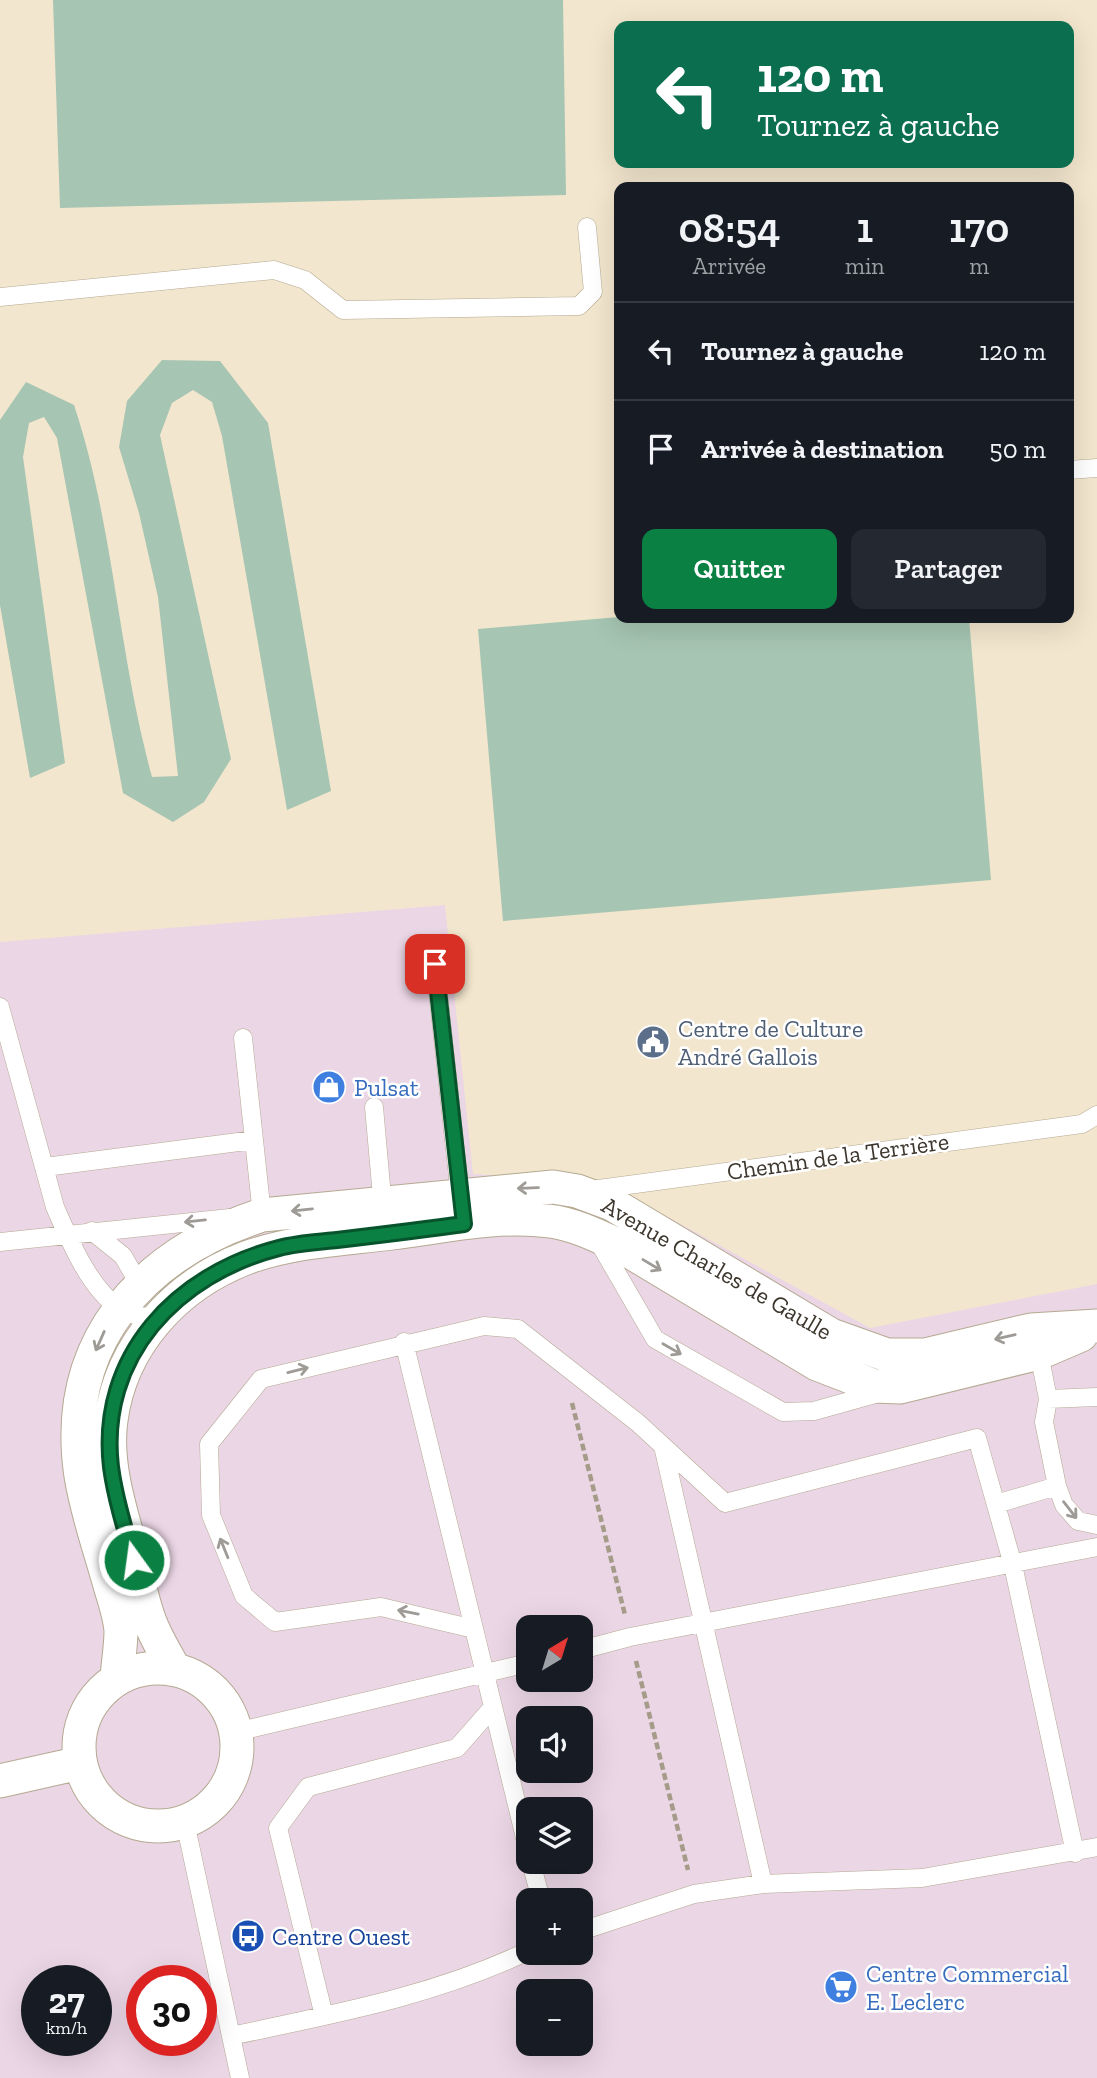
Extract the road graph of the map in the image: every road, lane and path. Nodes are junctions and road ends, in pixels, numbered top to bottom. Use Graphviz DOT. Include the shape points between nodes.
graph roads {
  1 [pos="587,227"];
  2 [pos="0,297"];
  3 [pos="1097,468"];
  4 [pos="1074,470"];
  5 [pos="435,964"];
  6 [pos="0,1007"];
  7 [pos="243,1038"];
  8 [pos="374,1107"];
  9 [pos="1097,1115"];
  10 [pos="254,1140"];
  11 [pos="45,1167"];
  12 [pos="577,1191"];
  13 [pos="382,1202"];
  14 [pos="462,1209"];
  15 [pos="262,1214"];
  16 [pos="92,1231"];
  17 [pos="593,1233"];
  18 [pos="67,1234"];
  19 [pos="385,1234"];
  20 [pos="0,1242"];
  21 [pos="129,1296"];
  22 [pos="155,1318"];
  23 [pos="1097,1327"];
  24 [pos="404,1342"];
  25 [pos="1039,1353"];
  26 [pos="900,1387"];
  27 [pos="1097,1397"];
  28 [pos="1048,1399"];
  29 [pos="663,1446"];
  30 [pos="1057,1486"];
  31 [pos="996,1504"];
  32 [pos="1097,1525"];
  33 [pos="1097,1547"];
  34 [pos="1013,1564"];
  35 [pos="703,1624"];
  36 [pos="474,1629"];
  37 [pos="593,1647"];
  38 [pos="516,1666"];
  39 [pos="174,1669"];
  40 [pos="486,1674"];
  41 [pos="117,1678"];
  42 [pos="493,1707"];
  43 [pos="236,1731"];
  44 [pos="80,1763"];
  45 [pos="0,1781"];
  46 [pos="516,1801"];
  47 [pos="185,1822"];
  48 [pos="1097,1847"];
  49 [pos="1075,1853"];
  50 [pos="763,1884"];
  51 [pos="593,1927"];
  52 [pos="516,1957"];
  53 [pos="324,2016"];
  54 [pos="231,2036"];
  55 [pos="238,2076"];
  1 -- 2 [label="lane" via="593,292 579,306 343,310 305,280 274,270"];
  3 -- 4 [label="lane"];
  5 -- 14 [label="lane"];
  6 -- 11 [label="lane"];
  7 -- 10 [label="lane"];
  8 -- 13 [label="lane"];
  9 -- 12 [label="lane, Chemin de la Terrière" via="1082,1124"];
  10 -- 11 [label="lane"];
  10 -- 15 [label="lane"];
  11 -- 18 [label="lane"];
  12 -- 14 [label="street, Avenue Charles de Gaulle, one-way" via="553,1187"];
  23 -- 12 [label="street, Avenue Charles de Gaulle, one-way" via="1031,1331 925,1355 887,1356 831,1335 645,1222"];
  13 -- 14 [label="street, Avenue Charles de Gaulle"];
  13 -- 15 [label="street, Avenue Charles de Gaulle, one-way"];
  13 -- 19 [label="lane"];
  14 -- 17 [label="street, Avenue Charles de Gaulle" via="551,1221"];
  14 -- 19 [label="street, Avenue Charles de Gaulle"];
  15 -- 16 [label="lane, one-way"];
  15 -- 21 [label="street, Avenue Charles de Gaulle" via="226,1226 165,1262"];
  16 -- 18 [label="lane"];
  16 -- 21 [label="lane" via="123,1256"];
  17 -- 26 [label="street, Avenue Charles de Gaulle, one-way" via="817,1364 874,1386"];
  17 -- 26 [label="lane, one-way" via="655,1339 783,1412 814,1411"];
  18 -- 20 [label="lane"];
  18 -- 21 [label="lane" via="88,1274"];
  19 -- 22 [label="street, Avenue Charles de Gaulle" via="281,1247 246,1258 185,1291"];
  21 -- 22 [label="lane"];
  21 -- 22 [label="lane" via="134,1315"];
  21 -- 41 [label="street, Avenue Charles de Gaulle, one-way" via="99,1340 78,1422 82,1476 121,1630"];
  22 -- 39 [label="street, Avenue Charles de Gaulle" via="128,1361 111,1420 111,1466 150,1622"];
  23 -- 25 [label="street, Avenue Charles de Gaulle"];
  24 -- 29 [label="lane" via="484,1326 518,1329"];
  24 -- 36 [label="lane"];
  36 -- 24 [label="lane, one-way" via="381,1607 275,1622 244,1596 211,1516 209,1444 261,1379"];
  25 -- 26 [label="street, Avenue Charles de Gaulle"];
  25 -- 28 [label="lane"];
  27 -- 28 [label="lane"];
  28 -- 30 [label="lane" via="1044,1422"];
  29 -- 31 [label="lane" via="725,1503 977,1438"];
  29 -- 35 [label="lane"];
  30 -- 31 [label="lane"];
  30 -- 32 [label="lane, one-way" via="1064,1505 1078,1521"];
  31 -- 34 [label="lane"];
  33 -- 34 [label="lane"];
  34 -- 35 [label="lane"];
  34 -- 49 [label="lane"];
  35 -- 37 [label="lane"];
  35 -- 50 [label="lane"];
  36 -- 40 [label="lane"];
  38 -- 40 [label="lane"];
  39 -- 41 [label="street" via="155,1667"];
  39 -- 43 [label="street" via="215,1691 229,1710"];
  40 -- 42 [label="lane"];
  40 -- 43 [label="lane"];
  41 -- 44 [label="street" via="98,1694 85,1715 79,1738"];
  42 -- 46 [label="lane"];
  42 -- 53 [label="lane" via="457,1748 308,1787 278,1828"];
  43 -- 47 [label="street" via="238,1754 233,1776 205,1812"];
  44 -- 45 [label="street"];
  44 -- 47 [label="street" via="90,1788 108,1809 145,1825"];
  47 -- 54 [label="lane"];
  48 -- 49 [label="lane"];
  49 -- 50 [label="lane" via="922,1878"];
  50 -- 51 [label="lane" via="694,1894"];
  52 -- 53 [label="lane" via="412,1996"];
  53 -- 54 [label="lane"];
  54 -- 55 [label="lane"];
}
